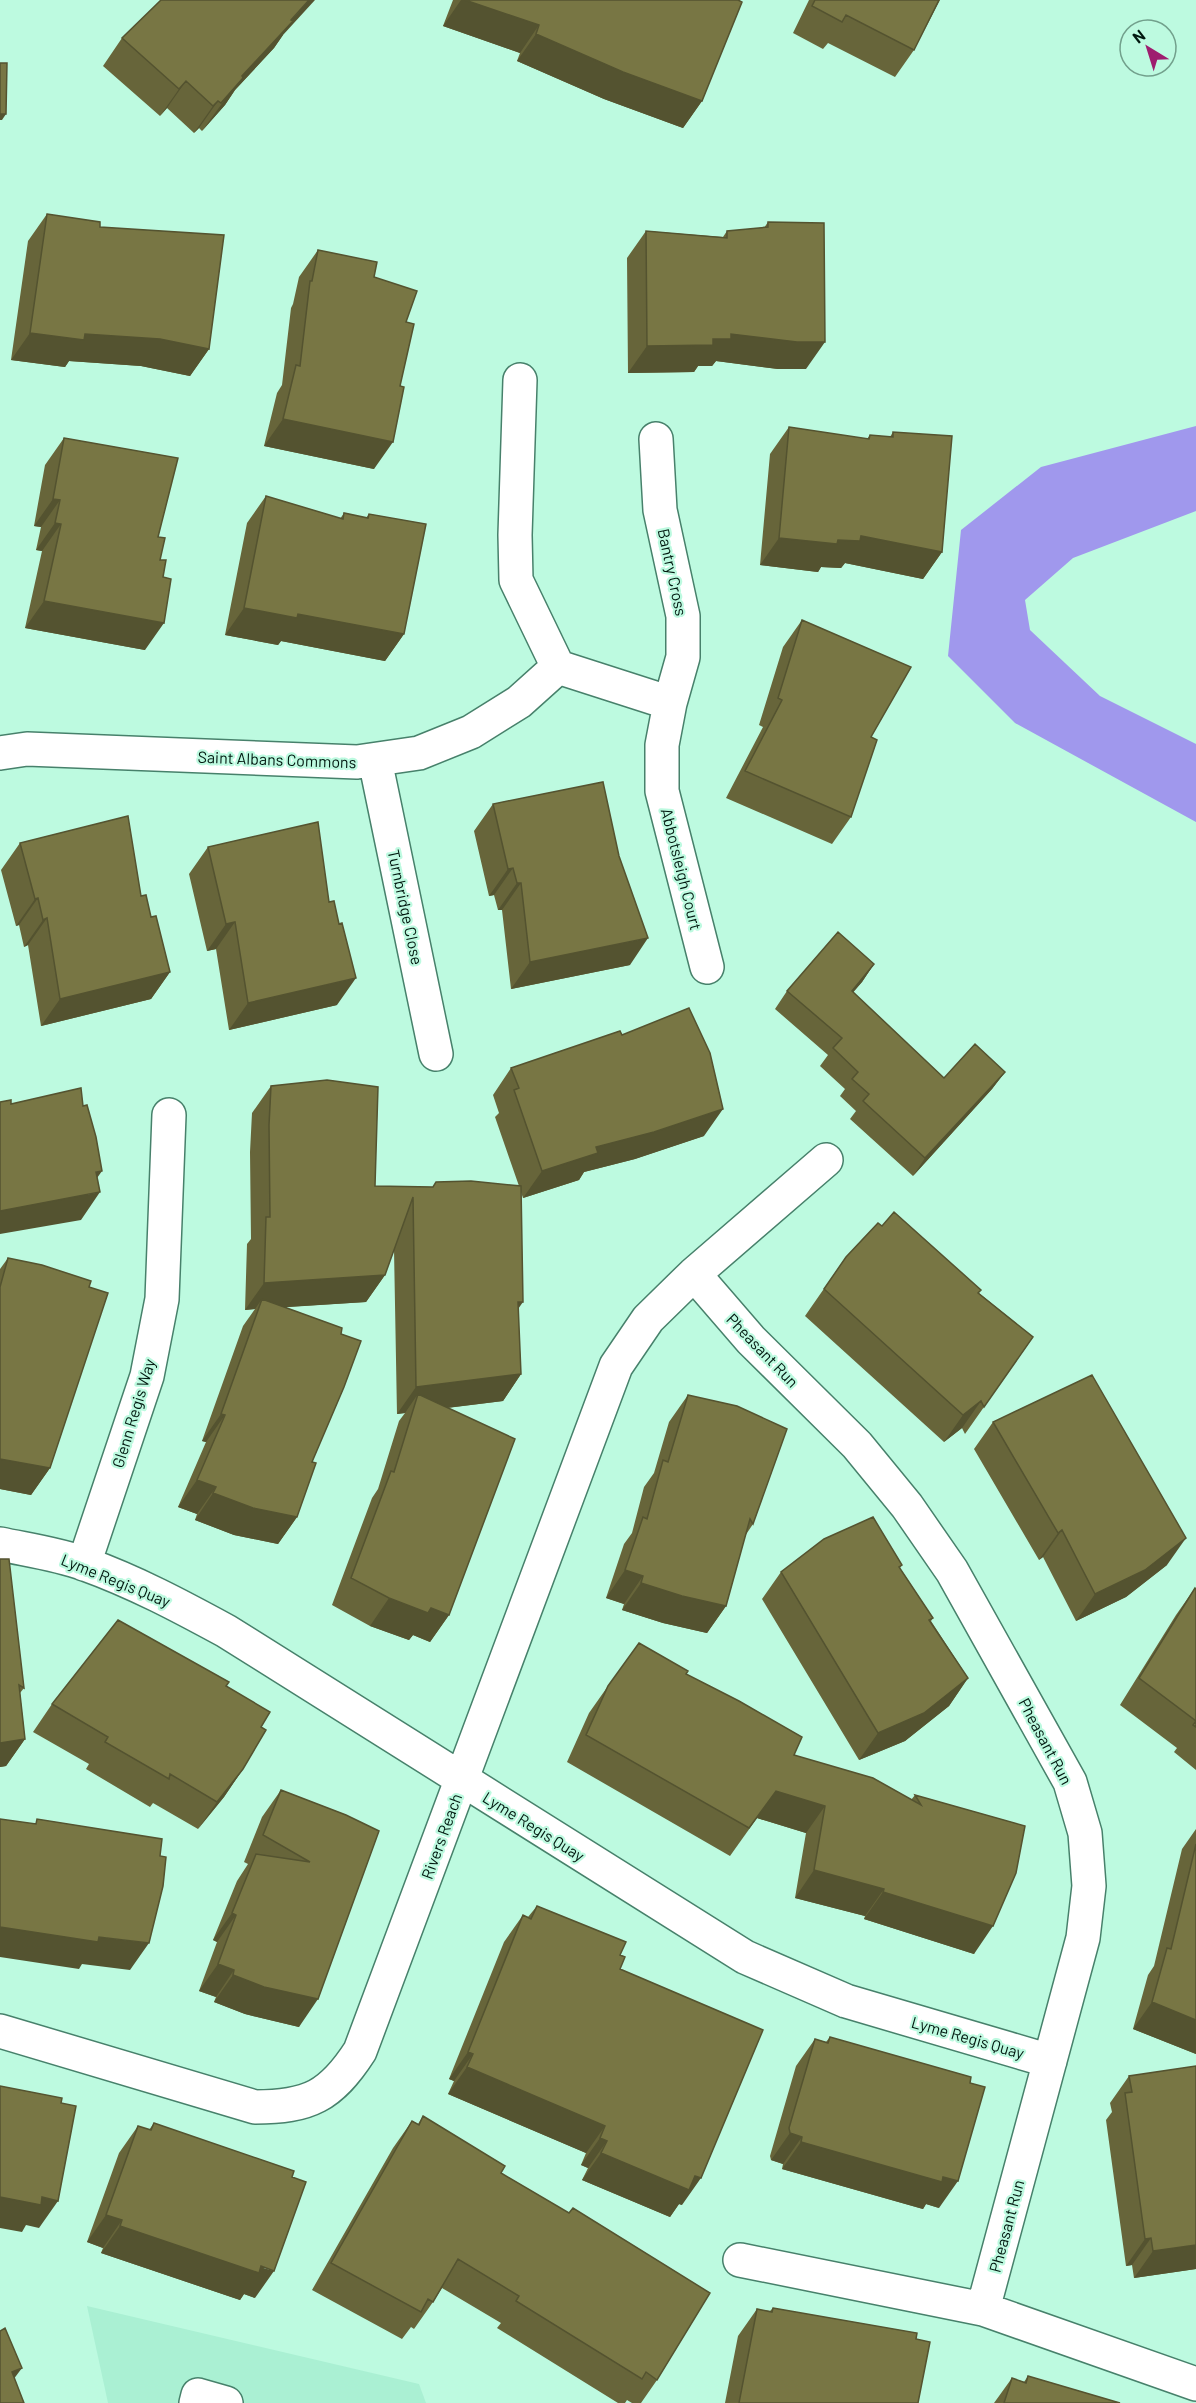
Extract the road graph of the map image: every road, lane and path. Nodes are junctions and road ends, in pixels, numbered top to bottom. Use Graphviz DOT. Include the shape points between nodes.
graph roads {
  1 [pos="520,380"];
  2 [pos="656,439"];
  3 [pos="558,667"];
  4 [pos="669,703"];
  5 [pos="0,753"];
  6 [pos="375,760"];
  7 [pos="707,967"];
  8 [pos="436,1054"];
  9 [pos="169,1115"];
  10 [pos="826,1160"];
  11 [pos="694,1274"];
  12 [pos="0,1544"];
  13 [pos="84,1564"];
  14 [pos="461,1781"];
  15 [pos="0,2031"];
  16 [pos="1050,2061"];
  17 [pos="740,2260"];
  18 [pos="983,2309"];
  19 [pos="1196,2384"];
  20 [pos="196,2403"];
  21 [pos="226,2403"];
  1 -- 3 [label="street" via="516,580"];
  2 -- 4 [label="street, Bantry Cross" via="660,510 683,616 683,657"];
  3 -- 4 [label="street"];
  3 -- 6 [label="street, Saint Albans Commons" via="519,702 471,732 419,753"];
  4 -- 7 [label="street, Abbotsleigh Court" via="662,745 662,791"];
  5 -- 6 [label="street, Saint Albans Commons" via="27,749"];
  6 -- 8 [label="street, Turnbridge Close"];
  9 -- 13 [label="street, Glenn Regis Way" via="162,1299 147,1376"];
  10 -- 11 [label="street, Rivers Reach"];
  11 -- 14 [label="street, Rivers Reach" via="648,1319 616,1366"];
  11 -- 16 [label="street, Pheasant Run" via="751,1340 857,1445 907,1506 952,1571 1070,1782 1085,1833 1089,1886 1083,1938"];
  12 -- 13 [label="street, Lyme Regis Quay"];
  13 -- 14 [label="street, Lyme Regis Quay" via="156,1593 226,1631"];
  14 -- 15 [label="street, Rivers Reach" via="360,2051 344,2076 320,2096 285,2107 255,2107"];
  14 -- 16 [label="street, Lyme Regis Quay" via="745,1957 846,2001"];
  16 -- 18 [label="street, Pheasant Run"];
  17 -- 18 [label="street"];
  18 -- 19 [label="street"];
  20 -- 21 [label="street" via="198,2395"];
}
